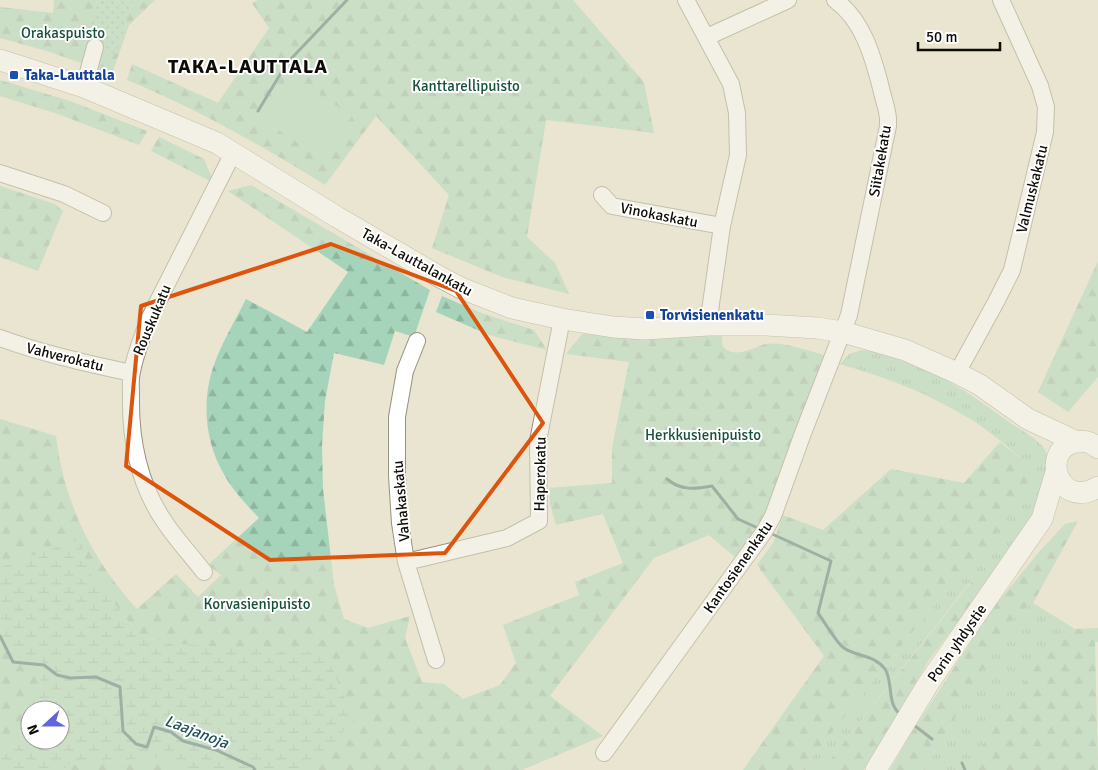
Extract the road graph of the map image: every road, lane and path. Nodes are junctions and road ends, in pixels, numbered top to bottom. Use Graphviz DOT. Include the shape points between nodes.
graph roads {
  1 [pos="686,0"];
  2 [pos="788,0"];
  3 [pos="835,0"];
  4 [pos="1001,0"];
  5 [pos="707,37"];
  6 [pos="95,47"];
  7 [pos="0,60"];
  8 [pos="84,87"];
  9 [pos="233,153"];
  10 [pos="0,173"];
  11 [pos="602,195"];
  12 [pos="103,213"];
  13 [pos="722,226"];
  14 [pos="562,319"];
  15 [pos="708,325"];
  16 [pos="843,332"];
  17 [pos="0,338"];
  18 [pos="417,341"];
  19 [pos="131,373"];
  20 [pos="957,373"];
  21 [pos="1028,418"];
  22 [pos="1092,443"];
  23 [pos="1057,465"];
  24 [pos="1090,493"];
  25 [pos="1042,519"];
  26 [pos="406,562"];
  27 [pos="204,572"];
  28 [pos="436,660"];
  29 [pos="604,753"];
  30 [pos="876,770"];
  1 -- 5 [label="street"];
  2 -- 5 [label="street"];
  3 -- 16 [label="street, Siitakekatu" via="851,16 864,38 888,115"];
  4 -- 20 [label="street, Valmuskakatu" via="1040,86 1046,107 1045,132 1012,270"];
  5 -- 13 [label="street" via="731,84 737,113 738,155"];
  6 -- 8 [label="street"];
  7 -- 8 [label="main road, Taka-Lauttalankatu"];
  8 -- 9 [label="main road, Taka-Lauttalankatu" via="168,121"];
  9 -- 14 [label="main road, Taka-Lauttalankatu" via="461,288 512,308"];
  9 -- 19 [label="street, Rouskukatu" via="148,321"];
  10 -- 12 [label="street" via="64,194"];
  11 -- 13 [label="street, Vinokaskatu" via="612,206"];
  13 -- 15 [label="street"];
  14 -- 15 [label="main road, Taka-Lauttalankatu" via="613,328"];
  14 -- 26 [label="street, Haperokatu" via="538,441 540,521 507,538"];
  15 -- 16 [label="main road, Taka-Lauttalankatu" via="766,325"];
  16 -- 20 [label="main road, Taka-Lauttalankatu" via="904,350"];
  16 -- 29 [label="street, Kantosienenkatu" via="764,532"];
  17 -- 19 [label="street, Vahverokatu" via="70,360"];
  18 -- 26 [label="street, Vahakaskatu" via="406,372 397,417 397,476"];
  19 -- 27 [label="street, Rouskukatu" via="133,440 148,492 162,518"];
  20 -- 21 [label="main road, Taka-Lauttalankatu"];
  21 -- 22 [label="main road, Taka-Lauttalankatu"];
  21 -- 23 [label="main road, Taka-Lauttalankatu"];
  22 -- 23 [label="main road" via="1066,446"];
  23 -- 24 [label="main road, Taka-Lauttalankatu" via="1063,485"];
  23 -- 25 [label="main road, Porin yhdystie"];
  24 -- 25 [label="main road, Porin yhdystie" via="1067,499"];
  25 -- 30 [label="main road, Porin yhdystie" via="928,684"];
  26 -- 28 [label="street, Vahakaskatu"];
}
